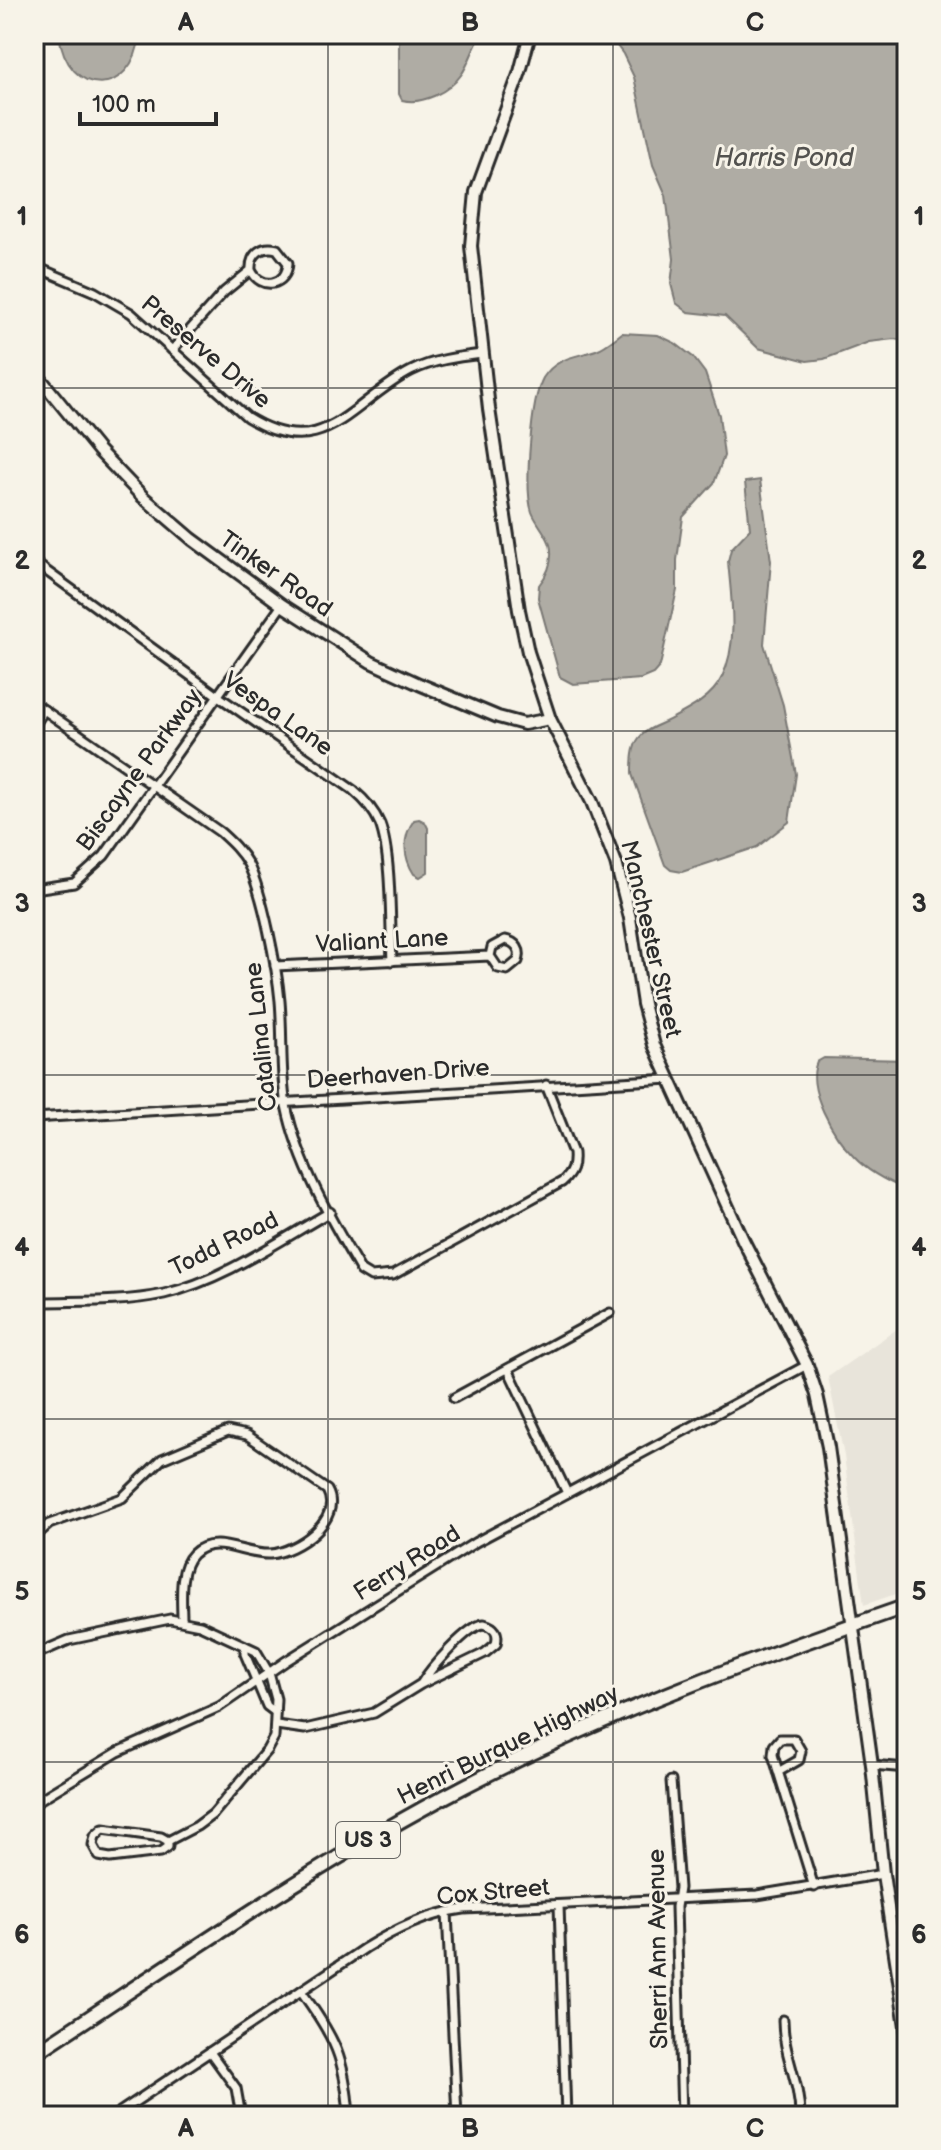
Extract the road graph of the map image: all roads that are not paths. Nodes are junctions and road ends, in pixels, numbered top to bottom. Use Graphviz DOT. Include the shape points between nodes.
graph roads {
  1 [pos="530,34"];
  2 [pos="34,266"];
  3 [pos="251,270"];
  4 [pos="172,350"];
  5 [pos="482,354"];
  6 [pos="34,371"];
  7 [pos="34,562"];
  8 [pos="282,605"];
  9 [pos="218,696"];
  10 [pos="34,703"];
  11 [pos="44,710"];
  12 [pos="550,719"];
  13 [pos="34,726"];
  14 [pos="153,787"];
  15 [pos="34,889"];
  16 [pos="490,956"];
  17 [pos="392,961"];
  18 [pos="275,966"];
  19 [pos="670,1079"];
  20 [pos="546,1085"];
  21 [pos="286,1102"];
  22 [pos="34,1118"];
  23 [pos="330,1212"];
  24 [pos="34,1302"];
  25 [pos="610,1313"];
  26 [pos="807,1365"];
  27 [pos="508,1369"];
  28 [pos="454,1398"];
  29 [pos="567,1493"];
  30 [pos="34,1537"];
  31 [pos="907,1606"];
  32 [pos="182,1620"];
  33 [pos="851,1626"];
  34 [pos="245,1646"];
  35 [pos="34,1655"];
  36 [pos="269,1673"];
  37 [pos="257,1681"];
  38 [pos="421,1684"];
  39 [pos="275,1712"];
  40 [pos="276,1725"];
  41 [pos="872,1765"];
  42 [pos="907,1768"];
  43 [pos="778,1772"];
  44 [pos="671,1781"];
  45 [pos="34,1803"];
  46 [pos="168,1841"];
  47 [pos="883,1874"];
  48 [pos="814,1887"];
  49 [pos="677,1899"];
  50 [pos="559,1905"];
  51 [pos="447,1912"];
  52 [pos="301,1991"];
  53 [pos="783,2020"];
  54 [pos="907,2033"];
  55 [pos="210,2052"];
  56 [pos="34,2054"];
  57 [pos="126,2112"];
  58 [pos="114,2116"];
  59 [pos="241,2116"];
  60 [pos="349,2116"];
  61 [pos="457,2116"];
  62 [pos="566,2116"];
  63 [pos="682,2116"];
  64 [pos="800,2116"];
  1 -- 5 [label="street, Manchester Street" via="472,213"];
  2 -- 4 [label="street, Preserve Drive" via="113,302"];
  3 -- 3 [label="street" via="252,259 265,248 277,249 288,263 282,280 270,285 258,281"];
  3 -- 4 [label="street"];
  4 -- 5 [label="street, Preserve Drive" via="247,417 297,434 336,426 423,366"];
  5 -- 12 [label="street, Manchester Street" via="519,610"];
  6 -- 8 [label="street, Tinker Road" via="143,497"];
  7 -- 9 [label="street, Vespa Lane"];
  8 -- 9 [label="street, Biscayne Parkway"];
  8 -- 12 [label="street, Tinker Road" via="371,662 419,684 524,724"];
  9 -- 14 [label="street, Biscayne Parkway"];
  9 -- 17 [label="street, Vespa Lane" via="353,790 375,814 385,845"];
  10 -- 11 [label="street, Catalina Lane"];
  11 -- 13 [label="street"];
  11 -- 14 [label="street, Catalina Lane"];
  12 -- 19 [label="street, Manchester Street" via="616,863 646,1019"];
  14 -- 15 [label="street, Biscayne Parkway" via="92,869 74,883"];
  14 -- 18 [label="street, Catalina Lane" via="236,847 256,885"];
  16 -- 16 [label="street, Valiant Lane" via="498,968 507,970 516,965 520,951 514,943 500,941"];
  16 -- 17 [label="street, Valiant Lane"];
  17 -- 18 [label="street, Valiant Lane"];
  18 -- 21 [label="street, Catalina Lane"];
  19 -- 20 [label="street, Deerhaven Drive"];
  19 -- 26 [label="street, Manchester Street"];
  20 -- 21 [label="street, Deerhaven Drive"];
  20 -- 23 [label="street, Catalina Lane" via="573,1153 574,1165 562,1182 382,1278 361,1271"];
  21 -- 22 [label="street, Deerhaven Drive"];
  21 -- 23 [label="street, Catalina Lane" via="301,1159"];
  23 -- 24 [label="street, Todd Road" via="183,1289 140,1298"];
  25 -- 27 [label="street"];
  26 -- 29 [label="street, Ferry Road"];
  26 -- 33 [label="street, Manchester Street" via="828,1447"];
  27 -- 28 [label="street"];
  27 -- 29 [label="street"];
  29 -- 36 [label="street, Ferry Road" via="467,1548"];
  30 -- 32 [label="street" via="57,1521 114,1502 162,1459 228,1431 247,1435 327,1490 328,1516 291,1548 262,1554 202,1547 191,1557 183,1581"];
  31 -- 33 [label="main road, Henri Burque Highway / US 3"];
  32 -- 34 [label="street"];
  32 -- 35 [label="street" via="86,1636"];
  33 -- 41 [label="street, Manchester Street"];
  33 -- 56 [label="main road, Henri Burque Highway / US 3" via="577,1732 461,1788 292,1885"];
  34 -- 36 [label="street" via="256,1651"];
  34 -- 37 [label="street"];
  36 -- 37 [label="street, Ferry Road"];
  36 -- 39 [label="street"];
  37 -- 39 [label="street"];
  37 -- 45 [label="street, Ferry Road" via="219,1707 118,1752"];
  38 -- 38 [label="street" via="493,1647 495,1630 484,1624 473,1627"];
  38 -- 40 [label="street" via="374,1713 305,1729"];
  39 -- 40 [label="street"];
  40 -- 46 [label="street" via="267,1750 213,1814"];
  41 -- 42 [label="street"];
  41 -- 47 [label="street, Manchester Street"];
  43 -- 43 [label="street" via="774,1746 780,1739 794,1739 801,1751 799,1760"];
  43 -- 48 [label="street"];
  44 -- 49 [label="street, Sherri Ann Avenue"];
  46 -- 46 [label="street" via="103,1829 93,1845 99,1856 110,1858 161,1852"];
  47 -- 48 [label="street, Cox Street"];
  47 -- 54 [label="street, Manchester Street" via="900,1951"];
  48 -- 49 [label="street, Cox Street"];
  49 -- 50 [label="street, Cox Street"];
  49 -- 63 [label="street, Sherri Ann Avenue"];
  50 -- 51 [label="street, Cox Street"];
  50 -- 62 [label="street"];
  51 -- 52 [label="street, Cox Street" via="392,1931"];
  51 -- 61 [label="street"];
  52 -- 55 [label="street, Cox Street"];
  52 -- 60 [label="street" via="340,2056"];
  53 -- 64 [label="street"];
  55 -- 57 [label="street, Cox Street"];
  55 -- 59 [label="street" via="236,2088"];
  57 -- 58 [label="street, Cox Street"];
}
